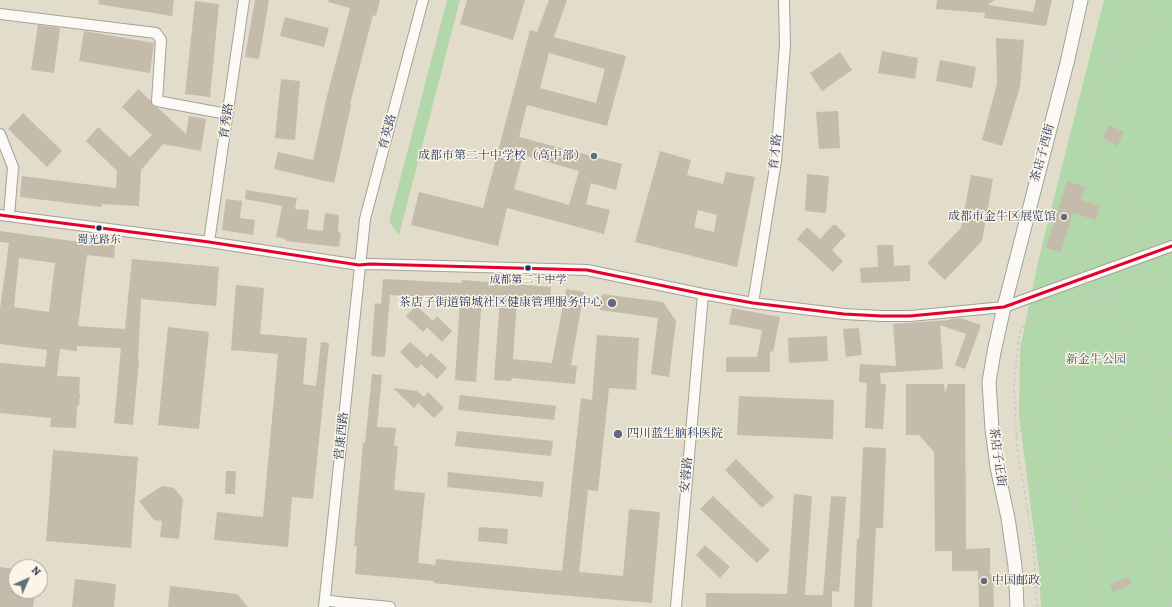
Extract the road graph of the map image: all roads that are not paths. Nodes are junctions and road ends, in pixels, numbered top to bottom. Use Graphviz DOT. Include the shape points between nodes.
graph roads {
  1 [pos="244,0"];
  2 [pos="423,0"];
  3 [pos="784,0"];
  4 [pos="1081,0"];
  5 [pos="0,14"];
  6 [pos="228,114"];
  7 [pos="0,134"];
  8 [pos="5,216"];
  9 [pos="209,242"];
  10 [pos="1172,246"];
  11 [pos="359,265"];
  12 [pos="703,294"];
  13 [pos="753,303"];
  14 [pos="1004,306"];
  15 [pos="325,603"];
  16 [pos="390,607"];
  17 [pos="676,607"];
  18 [pos="1017,607"];
  1 -- 6 [label="street, 育秀路"];
  2 -- 11 [label="street, 育英路" via="364,219"];
  3 -- 13 [label="street, 育才路" via="785,44 776,161"];
  4 -- 14 [label="main road, 茶店子西街"];
  5 -- 6 [label="street" via="156,32 161,40 157,101"];
  6 -- 9 [label="street, 育秀路"];
  7 -- 8 [label="street" via="13,167"];
  8 -- 9 [label="street"];
  9 -- 11 [label="street"];
  10 -- 14 [label="street"];
  11 -- 12 [label="street" via="587,270"];
  11 -- 15 [label="street, 营康西路"];
  12 -- 13 [label="street"];
  12 -- 17 [label="street, 安蓉路"];
  13 -- 14 [label="street" via="880,316 910,316"];
  14 -- 18 [label="main road, 茶店子正街" via="990,382 992,429 996,467 1008,518 1015,566"];
  15 -- 16 [label="street"];
}
